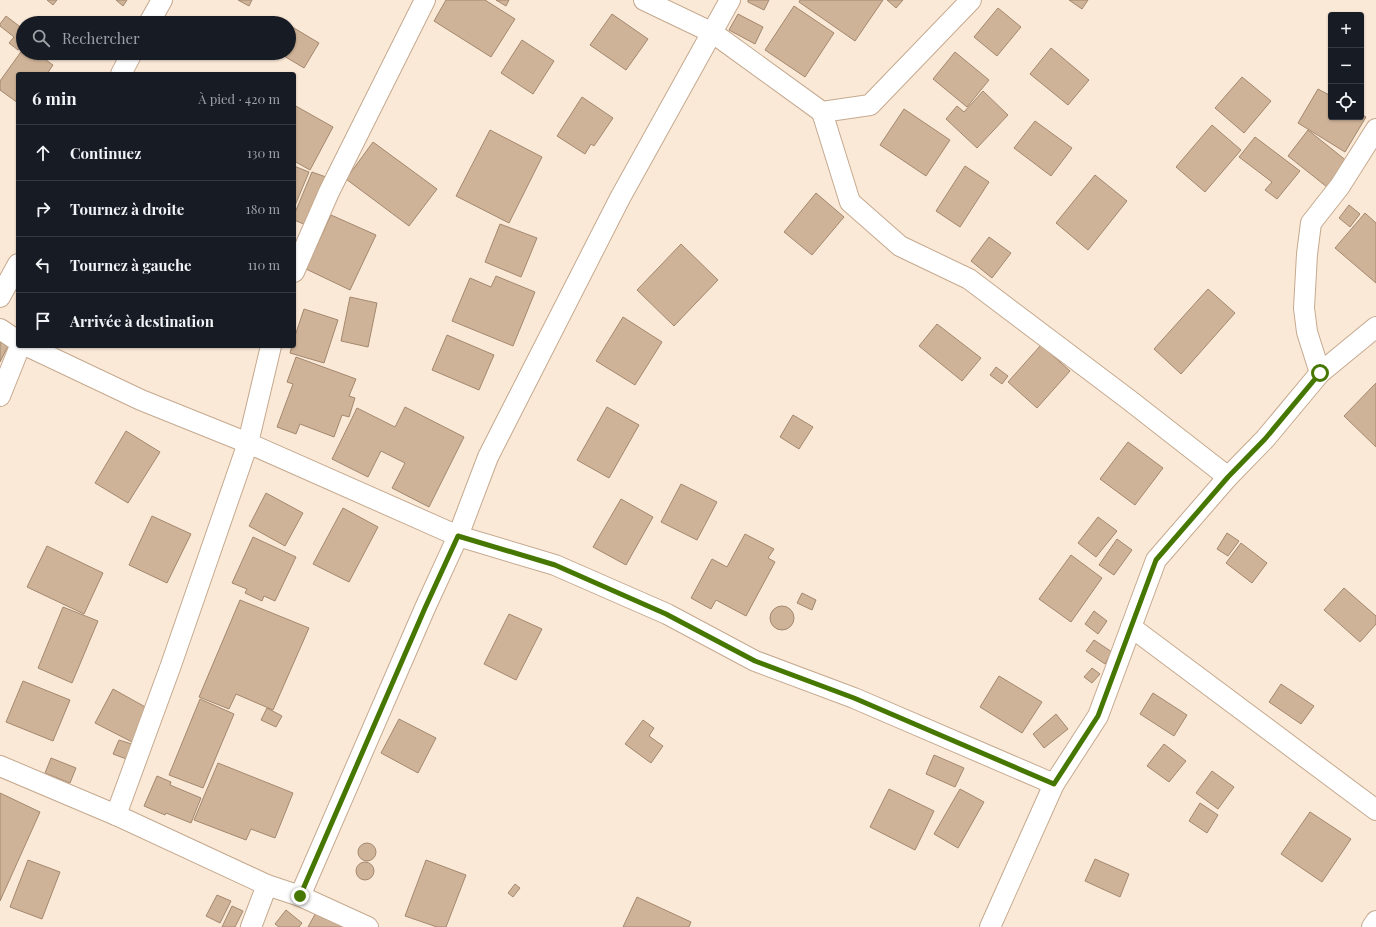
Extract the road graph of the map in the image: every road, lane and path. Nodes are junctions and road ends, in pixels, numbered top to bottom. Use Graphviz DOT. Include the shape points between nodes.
graph roads {
  1 [pos="162,0"];
  2 [pos="425,0"];
  3 [pos="644,0"];
  4 [pos="730,0"];
  5 [pos="971,0"];
  6 [pos="153,16"];
  7 [pos="713,33"];
  8 [pos="128,60"];
  9 [pos="122,72"];
  10 [pos="822,112"];
  11 [pos="1376,129"];
  12 [pos="296,267"];
  13 [pos="16,268"];
  14 [pos="0,298"];
  15 [pos="1376,327"];
  16 [pos="0,329"];
  17 [pos="16,340"];
  18 [pos="19,348"];
  19 [pos="31,348"];
  20 [pos="271,348"];
  21 [pos="1320,373"];
  22 [pos="0,396"];
  23 [pos="248,443"];
  24 [pos="1228,477"];
  25 [pos="458,536"];
  26 [pos="1131,627"];
  27 [pos="0,766"];
  28 [pos="1054,784"];
  29 [pos="1376,810"];
  30 [pos="116,815"];
  31 [pos="267,885"];
  32 [pos="300,896"];
  33 [pos="1376,921"];
  34 [pos="251,927"];
  35 [pos="368,927"];
  36 [pos="990,927"];
  37 [pos="1372,927"];
  1 -- 6 [label="street"];
  2 -- 12 [label="street" via="328,192"];
  3 -- 7 [label="street"];
  4 -- 7 [label="street"];
  5 -- 10 [label="street" via="870,105"];
  7 -- 10 [label="street"];
  7 -- 25 [label="street" via="620,198 488,458"];
  8 -- 9 [label="street"];
  10 -- 24 [label="street" via="850,202 900,246 969,279"];
  11 -- 21 [label="street" via="1340,186 1311,224 1304,308 1306,332"];
  13 -- 14 [label="street"];
  15 -- 21 [label="street"];
  16 -- 17 [label="street"];
  18 -- 22 [label="street"];
  19 -- 23 [label="street" via="141,400"];
  20 -- 23 [label="street"];
  21 -- 24 [label="street" via="1265,439"];
  23 -- 25 [label="street"];
  23 -- 30 [label="street"];
  24 -- 26 [label="street" via="1156,560"];
  25 -- 28 [label="street" via="555,565 666,614 755,661 854,698"];
  25 -- 32 [label="street"];
  26 -- 28 [label="street" via="1098,716"];
  26 -- 29 [label="street"];
  27 -- 30 [label="street"];
  28 -- 36 [label="street"];
  30 -- 31 [label="street"];
  31 -- 32 [label="street"];
  31 -- 34 [label="street"];
  32 -- 35 [label="street"];
  33 -- 37 [label="street"];
}
